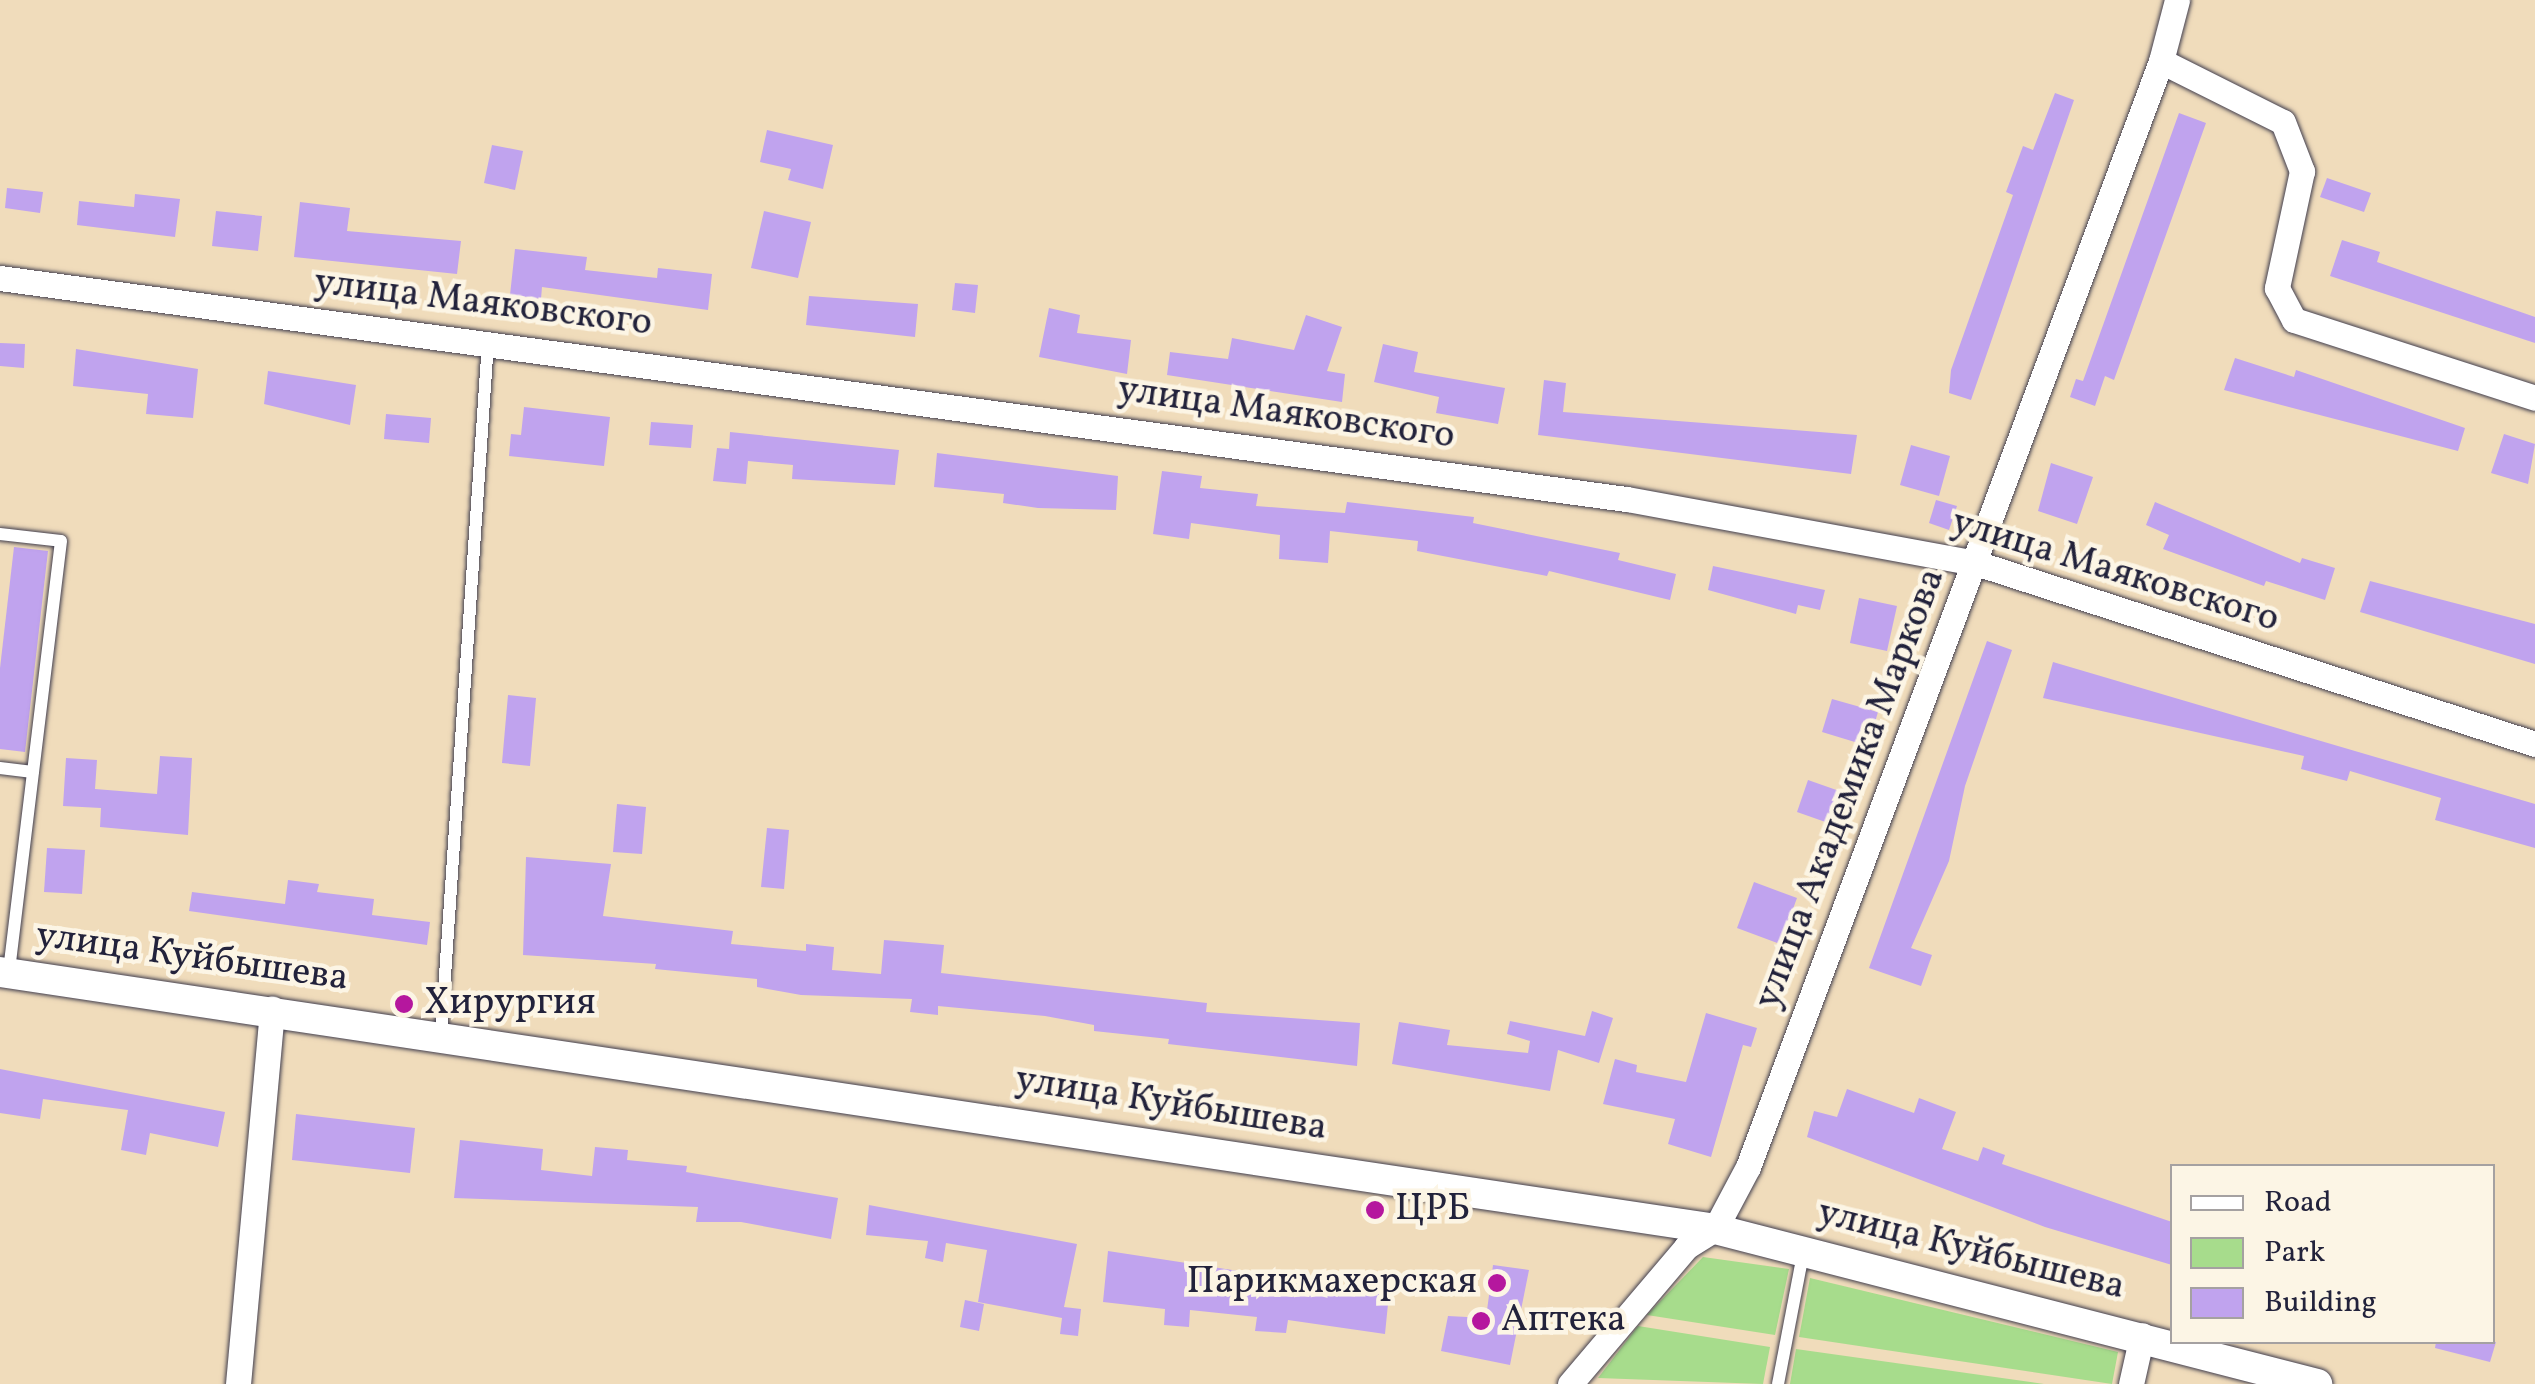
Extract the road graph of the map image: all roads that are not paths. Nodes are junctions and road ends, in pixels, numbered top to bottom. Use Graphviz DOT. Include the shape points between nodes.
graph roads {
  1 [pos="2177,0"];
  2 [pos="2161,61"];
  3 [pos="0,278"];
  4 [pos="488,342"];
  5 [pos="2535,398"];
  6 [pos="0,534"];
  7 [pos="1976,563"];
  8 [pos="2535,744"];
  9 [pos="0,768"];
  10 [pos="33,772"];
  11 [pos="4,972"];
  12 [pos="272,1009"];
  13 [pos="441,1035"];
  14 [pos="1715,1229"];
  15 [pos="1804,1250"];
  16 [pos="2142,1336"];
  17 [pos="2170,1344"];
  18 [pos="2171,1344"];
  19 [pos="238,1384"];
  20 [pos="1570,1384"];
  21 [pos="1778,1384"];
  22 [pos="2132,1384"];
  23 [pos="2318,1384"];
  1 -- 2 [label="street, улица Академика Маркова"];
  2 -- 5 [label="street" via="2282,122 2302,171 2277,288 2294,320"];
  2 -- 7 [label="street, улица Академика Маркова"];
  3 -- 4 [label="street, улица Маяковского"];
  4 -- 7 [label="street, улица Маяковского" via="1627,499"];
  4 -- 13 [label="lane"];
  6 -- 10 [label="lane" via="61,542"];
  7 -- 8 [label="street, улица Маяковского"];
  7 -- 14 [label="street, улица Академика Маркова" via="1748,1167"];
  9 -- 10 [label="lane"];
  10 -- 11 [label="lane"];
  11 -- 12 [label="street, улица Куйбышева"];
  12 -- 13 [label="street, улица Куйбышева"];
  12 -- 19 [label="street"];
  13 -- 14 [label="street, улица Куйбышева"];
  14 -- 15 [label="street, улица Куйбышева"];
  14 -- 20 [label="street, улица Академика Маркова" via="1686,1247"];
  15 -- 16 [label="street, улица Куйбышева"];
  15 -- 21 [label="lane"];
  16 -- 17 [label="street, улица Куйбышева"];
  16 -- 22 [label="street"];
  18 -- 23 [label="street, улица Куйбышева"];
}
